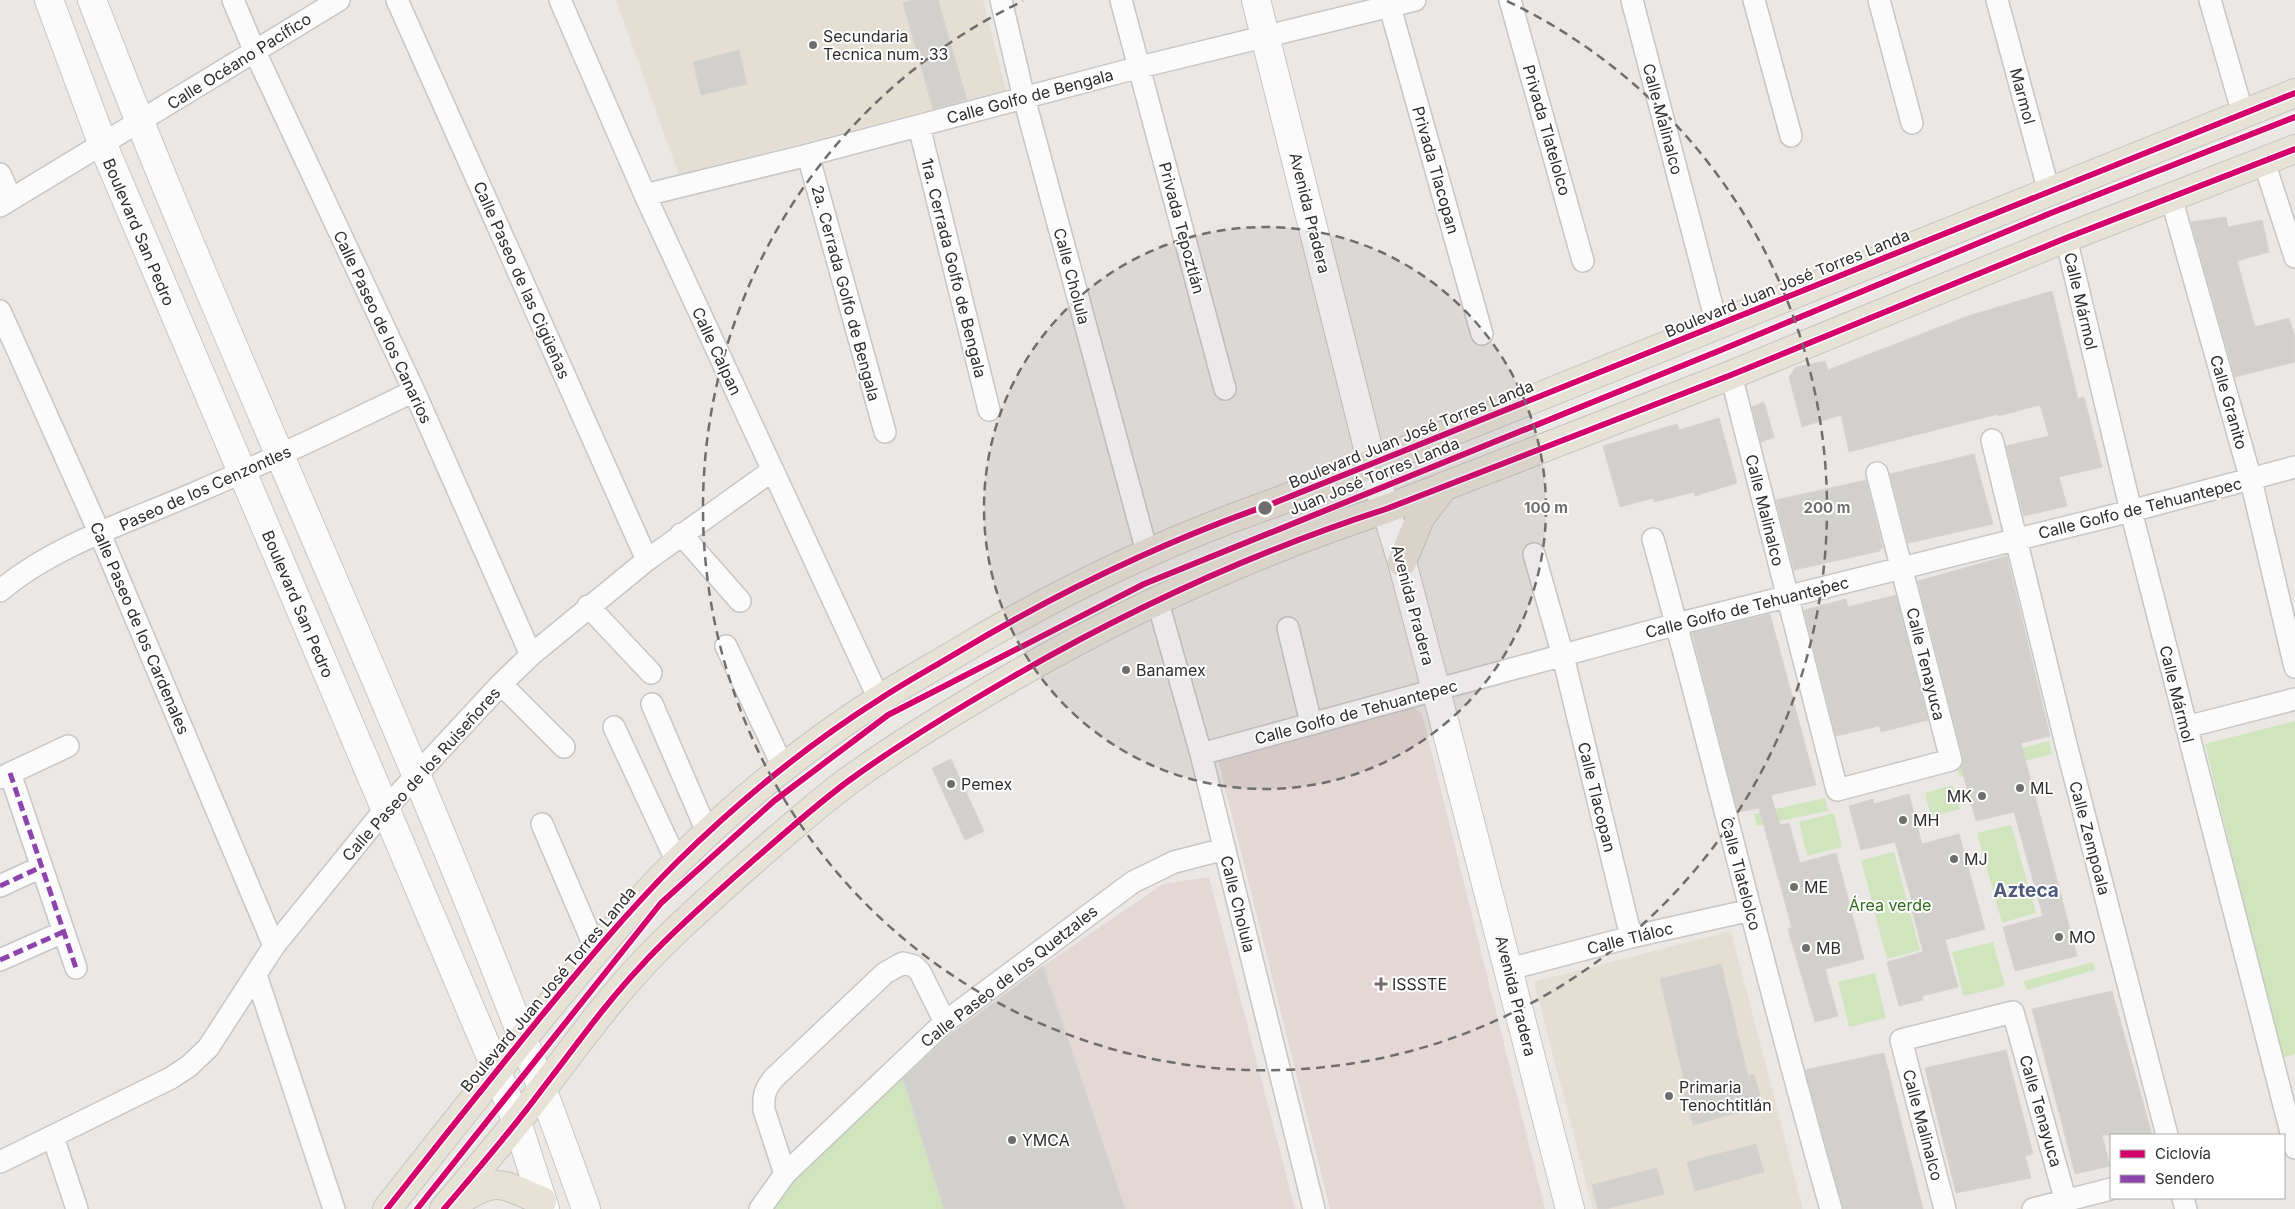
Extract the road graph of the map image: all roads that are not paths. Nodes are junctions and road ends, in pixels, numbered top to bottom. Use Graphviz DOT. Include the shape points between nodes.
graph roads {
  1 [pos="50,0"];
  2 [pos="92,0"];
  3 [pos="232,0"];
  4 [pos="339,0"];
  5 [pos="397,0"];
  6 [pos="560,0"];
  7 [pos="1001,0"];
  8 [pos="1121,0"];
  9 [pos="1256,0"];
  10 [pos="1415,0"];
  11 [pos="1510,0"];
  12 [pos="1632,0"];
  13 [pos="1754,0"];
  14 [pos="1880,0"];
  15 [pos="1997,0"];
  16 [pos="2210,0"];
  17 [pos="1389,3"];
  18 [pos="1266,36"];
  19 [pos="255,52"];
  20 [pos="1140,67"];
  21 [pos="2295,93"];
  22 [pos="1024,98"];
  23 [pos="2243,114"];
  24 [pos="139,123"];
  25 [pos="1912,123"];
  26 [pos="919,126"];
  27 [pos="1791,136"];
  28 [pos="103,145"];
  29 [pos="2295,149"];
  30 [pos="808,155"];
  31 [pos="2264,162"];
  32 [pos="0,174"];
  33 [pos="2049,192"];
  34 [pos="645,194"];
  35 [pos="2171,197"];
  36 [pos="5,202"];
  37 [pos="176,214"];
  38 [pos="138,228"];
  39 [pos="2066,238"];
  40 [pos="2295,257"];
  41 [pos="1583,261"];
  42 [pos="0,311"];
  43 [pos="1717,326"];
  44 [pos="1482,334"];
  45 [pos="1731,375"];
  46 [pos="1225,389"];
  47 [pos="414,391"];
  48 [pos="989,410"];
  49 [pos="884,432"];
  50 [pos="1992,440"];
  51 [pos="279,456"];
  52 [pos="1372,464"];
  53 [pos="2295,467"];
  54 [pos="773,470"];
  55 [pos="241,473"];
  56 [pos="1877,473"];
  57 [pos="2251,480"];
  58 [pos="1444,486"];
  59 [pos="1386,509"];
  60 [pos="2131,511"];
  61 [pos="100,534"];
  62 [pos="681,534"];
  63 [pos="1653,538"];
  64 [pos="2016,539"];
  65 [pos="1147,552"];
  66 [pos="1534,554"];
  67 [pos="647,560"];
  68 [pos="1402,562"];
  69 [pos="1902,567"];
  70 [pos="0,591"];
  71 [pos="1787,597"];
  72 [pos="1157,600"];
  73 [pos="740,601"];
  74 [pos="588,606"];
  75 [pos="1677,624"];
  76 [pos="1288,628"];
  77 [pos="726,646"];
  78 [pos="531,655"];
  79 [pos="1563,656"];
  80 [pos="2295,667"];
  81 [pos="650,673"];
  82 [pos="502,684"];
  83 [pos="1436,690"];
  84 [pos="879,699"];
  85 [pos="2295,699"];
  86 [pos="652,704"];
  87 [pos="1310,723"];
  88 [pos="614,727"];
  89 [pos="2186,727"];
  90 [pos="68,746"];
  91 [pos="564,747"];
  92 [pos="1201,754"];
  93 [pos="783,767"];
  94 [pos="5,776"];
  95 [pos="418,776"];
  96 [pos="1837,790"];
  97 [pos="386,808"];
  98 [pos="542,824"];
  99 [pos="708,834"];
  100 [pos="1225,849"];
  101 [pos="677,862"];
  102 [pos="41,867"];
  103 [pos="0,886"];
  104 [pos="1751,910"];
  105 [pos="63,932"];
  106 [pos="1631,937"];
  107 [pos="274,946"];
  108 [pos="596,950"];
  109 [pos="0,960"];
  110 [pos="76,968"];
  111 [pos="1509,968"];
  112 [pos="256,975"];
  113 [pos="2013,1012"];
  114 [pos="945,1022"];
  115 [pos="522,1039"];
  116 [pos="496,1069"];
  117 [pos="543,1089"];
  118 [pos="517,1122"];
  119 [pos="2167,1134"];
  120 [pos="53,1137"];
  121 [pos="2292,1146"];
  122 [pos="0,1162"];
  123 [pos="785,1174"];
  124 [pos="2110,1189"];
  125 [pos="543,1205"];
  126 [pos="2067,1205"];
  127 [pos="77,1209"];
  128 [pos="334,1209"];
  129 [pos="387,1209"];
  130 [pos="445,1209"];
  131 [pos="586,1209"];
  132 [pos="760,1209"];
  133 [pos="1314,1209"];
  134 [pos="1570,1209"];
  135 [pos="1831,1209"];
  136 [pos="1945,1209"];
  137 [pos="2033,1209"];
  1 -- 28 [label="street, Boulevard San Pedro"];
  2 -- 24 [label="street"];
  3 -- 19 [label="street, Calle Paseo de los Canarios"];
  4 -- 19 [label="street, Calle Océano Pacífico"];
  5 -- 67 [label="street, Calle Paseo de las Cigüeñas"];
  6 -- 34 [label="street, Calle Calpan"];
  7 -- 22 [label="street, Calle Cholula"];
  8 -- 20 [label="street, Privada Tepoztlán"];
  9 -- 18 [label="street, Avenida Pradera"];
  10 -- 17 [label="street, Calle Golfo de Bengala"];
  11 -- 41 [label="street, Privada Tlatelolco"];
  12 -- 43 [label="street, Calle Malinalco"];
  13 -- 27 [label="street"];
  14 -- 25 [label="street"];
  15 -- 33 [label="street, Marmol"];
  16 -- 23 [label="street"];
  17 -- 18 [label="street, Calle Golfo de Bengala"];
  17 -- 44 [label="street, Privada Tlacopan"];
  18 -- 20 [label="street, Calle Golfo de Bengala"];
  18 -- 52 [label="street, Avenida Pradera"];
  19 -- 24 [label="street, Calle Océano Pacífico"];
  19 -- 47 [label="street, Calle Paseo de los Canarios"];
  20 -- 22 [label="street, Calle Golfo de Bengala"];
  20 -- 46 [label="street, Privada Tepoztlán"];
  21 -- 23 [label="main road, Boulevard Juan José Torres Landa"];
  22 -- 26 [label="street, Calle Golfo de Bengala"];
  22 -- 65 [label="street, Calle Cholula"];
  23 -- 33 [label="main road, Boulevard Juan José Torres Landa"];
  24 -- 28 [label="street, Calle Océano Pacífico"];
  24 -- 37 [label="street"];
  26 -- 30 [label="street, Calle Golfo de Bengala"];
  26 -- 48 [label="street, 1ra. Cerrada Golfo de Bengala"];
  28 -- 36 [label="street, Calle Océano Pacífico"];
  28 -- 38 [label="street, Boulevard San Pedro"];
  29 -- 31 [label="main road"];
  30 -- 34 [label="street, Calle Golfo de Bengala"];
  30 -- 49 [label="street, 2a. Cerrada Golfo de Bengala"];
  31 -- 35 [label="main road"];
  31 -- 40 [label="street"];
  32 -- 36 [label="street"];
  33 -- 43 [label="main road, Boulevard Juan José Torres Landa"];
  34 -- 54 [label="street, Calle Calpan"];
  35 -- 39 [label="main road"];
  35 -- 57 [label="street, Calle Granito"];
  37 -- 38 [label="street"];
  37 -- 51 [label="street"];
  38 -- 55 [label="street, Boulevard San Pedro"];
  39 -- 45 [label="main road"];
  39 -- 60 [label="street, Calle Mármol"];
  42 -- 61 [label="street, Calle Paseo de los Cardenales"];
  43 -- 52 [label="main road, Boulevard Juan José Torres Landa"];
  45 -- 58 [label="main road"];
  45 -- 71 [label="street, Calle Malinalco"];
  47 -- 51 [label="street, Paseo de los Cenzontles"];
  47 -- 78 [label="street, Calle Paseo de los Canarios"];
  50 -- 64 [label="street, Calle Zempoala"];
  51 -- 55 [label="street, Paseo de los Cenzontles"];
  51 -- 95 [label="street"];
  52 -- 59 [label="street, Avenida Pradera"];
  52 -- 65 [label="main road, Boulevard Juan José Torres Landa"];
  53 -- 57 [label="street, Calle Golfo de Tehuantepec"];
  54 -- 62 [label="street, Calle Paseo de los Ruiseñores"];
  54 -- 84 [label="street, Calle Calpan"];
  55 -- 61 [label="street, Paseo de los Cenzontles"];
  55 -- 97 [label="street, Boulevard San Pedro"];
  56 -- 69 [label="street, Calle Tenayuca"];
  57 -- 60 [label="street, Calle Golfo de Tehuantepec"];
  57 -- 80 [label="street, Calle Granito"];
  58 -- 59 [label="main road"];
  58 -- 68 [label="main road" via="1420,518"];
  59 -- 68 [label="street, Avenida Pradera"];
  59 -- 72 [label="main road" via="1340,524"];
  60 -- 64 [label="street, Calle Golfo de Tehuantepec"];
  60 -- 89 [label="street, Calle Mármol"];
  61 -- 70 [label="street, Paseo de los Cenzontles" via="56,553 18,575"];
  61 -- 107 [label="street, Calle Paseo de los Cardenales"];
  62 -- 67 [label="street, Calle Paseo de los Ruiseñores"];
  62 -- 73 [label="street"];
  63 -- 75 [label="street, Calle Tlatelolco"];
  64 -- 69 [label="street, Calle Golfo de Tehuantepec"];
  64 -- 119 [label="street, Calle Zempoala"];
  65 -- 84 [label="main road, Boulevard Juan José Torres Landa" via="1048,600"];
  66 -- 79 [label="street"];
  67 -- 74 [label="street, Calle Paseo de los Ruiseñores"];
  68 -- 83 [label="street, Avenida Pradera"];
  69 -- 71 [label="street, Calle Golfo de Tehuantepec"];
  69 -- 96 [label="street, Calle Tenayuca" via="1950,760"];
  71 -- 75 [label="street, Calle Golfo de Tehuantepec"];
  71 -- 96 [label="street, Calle Malinalco"];
  72 -- 92 [label="street, Calle Cholula"];
  72 -- 117 [label="main road" via="1071,643 978,696 845,783 788,830 646,960"];
  74 -- 78 [label="street, Calle Paseo de los Ruiseñores"];
  74 -- 81 [label="street"];
  75 -- 79 [label="street, Calle Golfo de Tehuantepec"];
  75 -- 104 [label="street, Calle Tlatelolco"];
  76 -- 87 [label="street"];
  77 -- 93 [label="street"];
  78 -- 82 [label="street, Calle Paseo de los Ruiseñores"];
  79 -- 83 [label="street, Calle Golfo de Tehuantepec"];
  79 -- 106 [label="street, Calle Tlacopan"];
  82 -- 91 [label="street"];
  82 -- 95 [label="street, Calle Paseo de los Ruiseñores"];
  83 -- 87 [label="street, Calle Golfo de Tehuantepec"];
  83 -- 111 [label="street, Avenida Pradera"];
  84 -- 93 [label="main road, Boulevard Juan José Torres Landa"];
  85 -- 89 [label="street"];
  86 -- 99 [label="street"];
  87 -- 92 [label="street, Calle Golfo de Tehuantepec"];
  88 -- 101 [label="street"];
  89 -- 121 [label="street, Calle Mármol"];
  90 -- 94 [label="street"];
  92 -- 100 [label="street, Calle Cholula"];
  93 -- 99 [label="main road, Boulevard Juan José Torres Landa"];
  94 -- 102 [label="street"];
  95 -- 97 [label="street, Calle Paseo de los Ruiseñores"];
  95 -- 115 [label="street"];
  97 -- 107 [label="street, Calle Paseo de los Ruiseñores"];
  97 -- 116 [label="street, Boulevard San Pedro"];
  98 -- 108 [label="street"];
  99 -- 101 [label="main road, Boulevard Juan José Torres Landa"];
  100 -- 114 [label="street, Calle Paseo de los Quetzales" via="1174,862 1133,882"];
  100 -- 133 [label="street, Calle Cholula"];
  101 -- 108 [label="main road, Boulevard Juan José Torres Landa"];
  102 -- 103 [label="street"];
  102 -- 105 [label="street"];
  104 -- 106 [label="street, Calle Tláloc"];
  104 -- 135 [label="street, Calle Tlatelolco"];
  105 -- 109 [label="street"];
  105 -- 110 [label="street"];
  106 -- 111 [label="street, Calle Tláloc"];
  107 -- 112 [label="street, Calle Paseo de los Ruiseñores"];
  108 -- 115 [label="main road, Boulevard Juan José Torres Landa"];
  111 -- 134 [label="street, Avenida Pradera"];
  112 -- 120 [label="street, Calle Paseo de los Ruiseñores" via="208,1048 189,1066"];
  112 -- 128 [label="street"];
  113 -- 126 [label="street, Calle Tenayuca"];
  113 -- 136 [label="street, Calle Malinalco" via="1901,1040"];
  114 -- 123 [label="street, Calle Paseo de los Quetzales"];
  114 -- 123 [label="street" via="920,972 903,963 885,973 774,1078 765,1089 764,1110"];
  115 -- 116 [label="main road, Boulevard Juan José Torres Landa"];
  115 -- 117 [label="street"];
  116 -- 118 [label="street, Boulevard San Pedro"];
  116 -- 129 [label="main road, Boulevard Juan José Torres Landa"];
  117 -- 118 [label="main road"];
  117 -- 131 [label="street"];
  118 -- 125 [label="street, Boulevard San Pedro"];
  118 -- 130 [label="main road"];
  120 -- 122 [label="street, Calle Paseo de los Ruiseñores"];
  120 -- 127 [label="street"];
  123 -- 132 [label="street, Calle Paseo de los Quetzales"];
  124 -- 126 [label="street"];
  125 -- 130 [label="main road" via="512,1188 489,1184"];
  126 -- 137 [label="street"];
}
